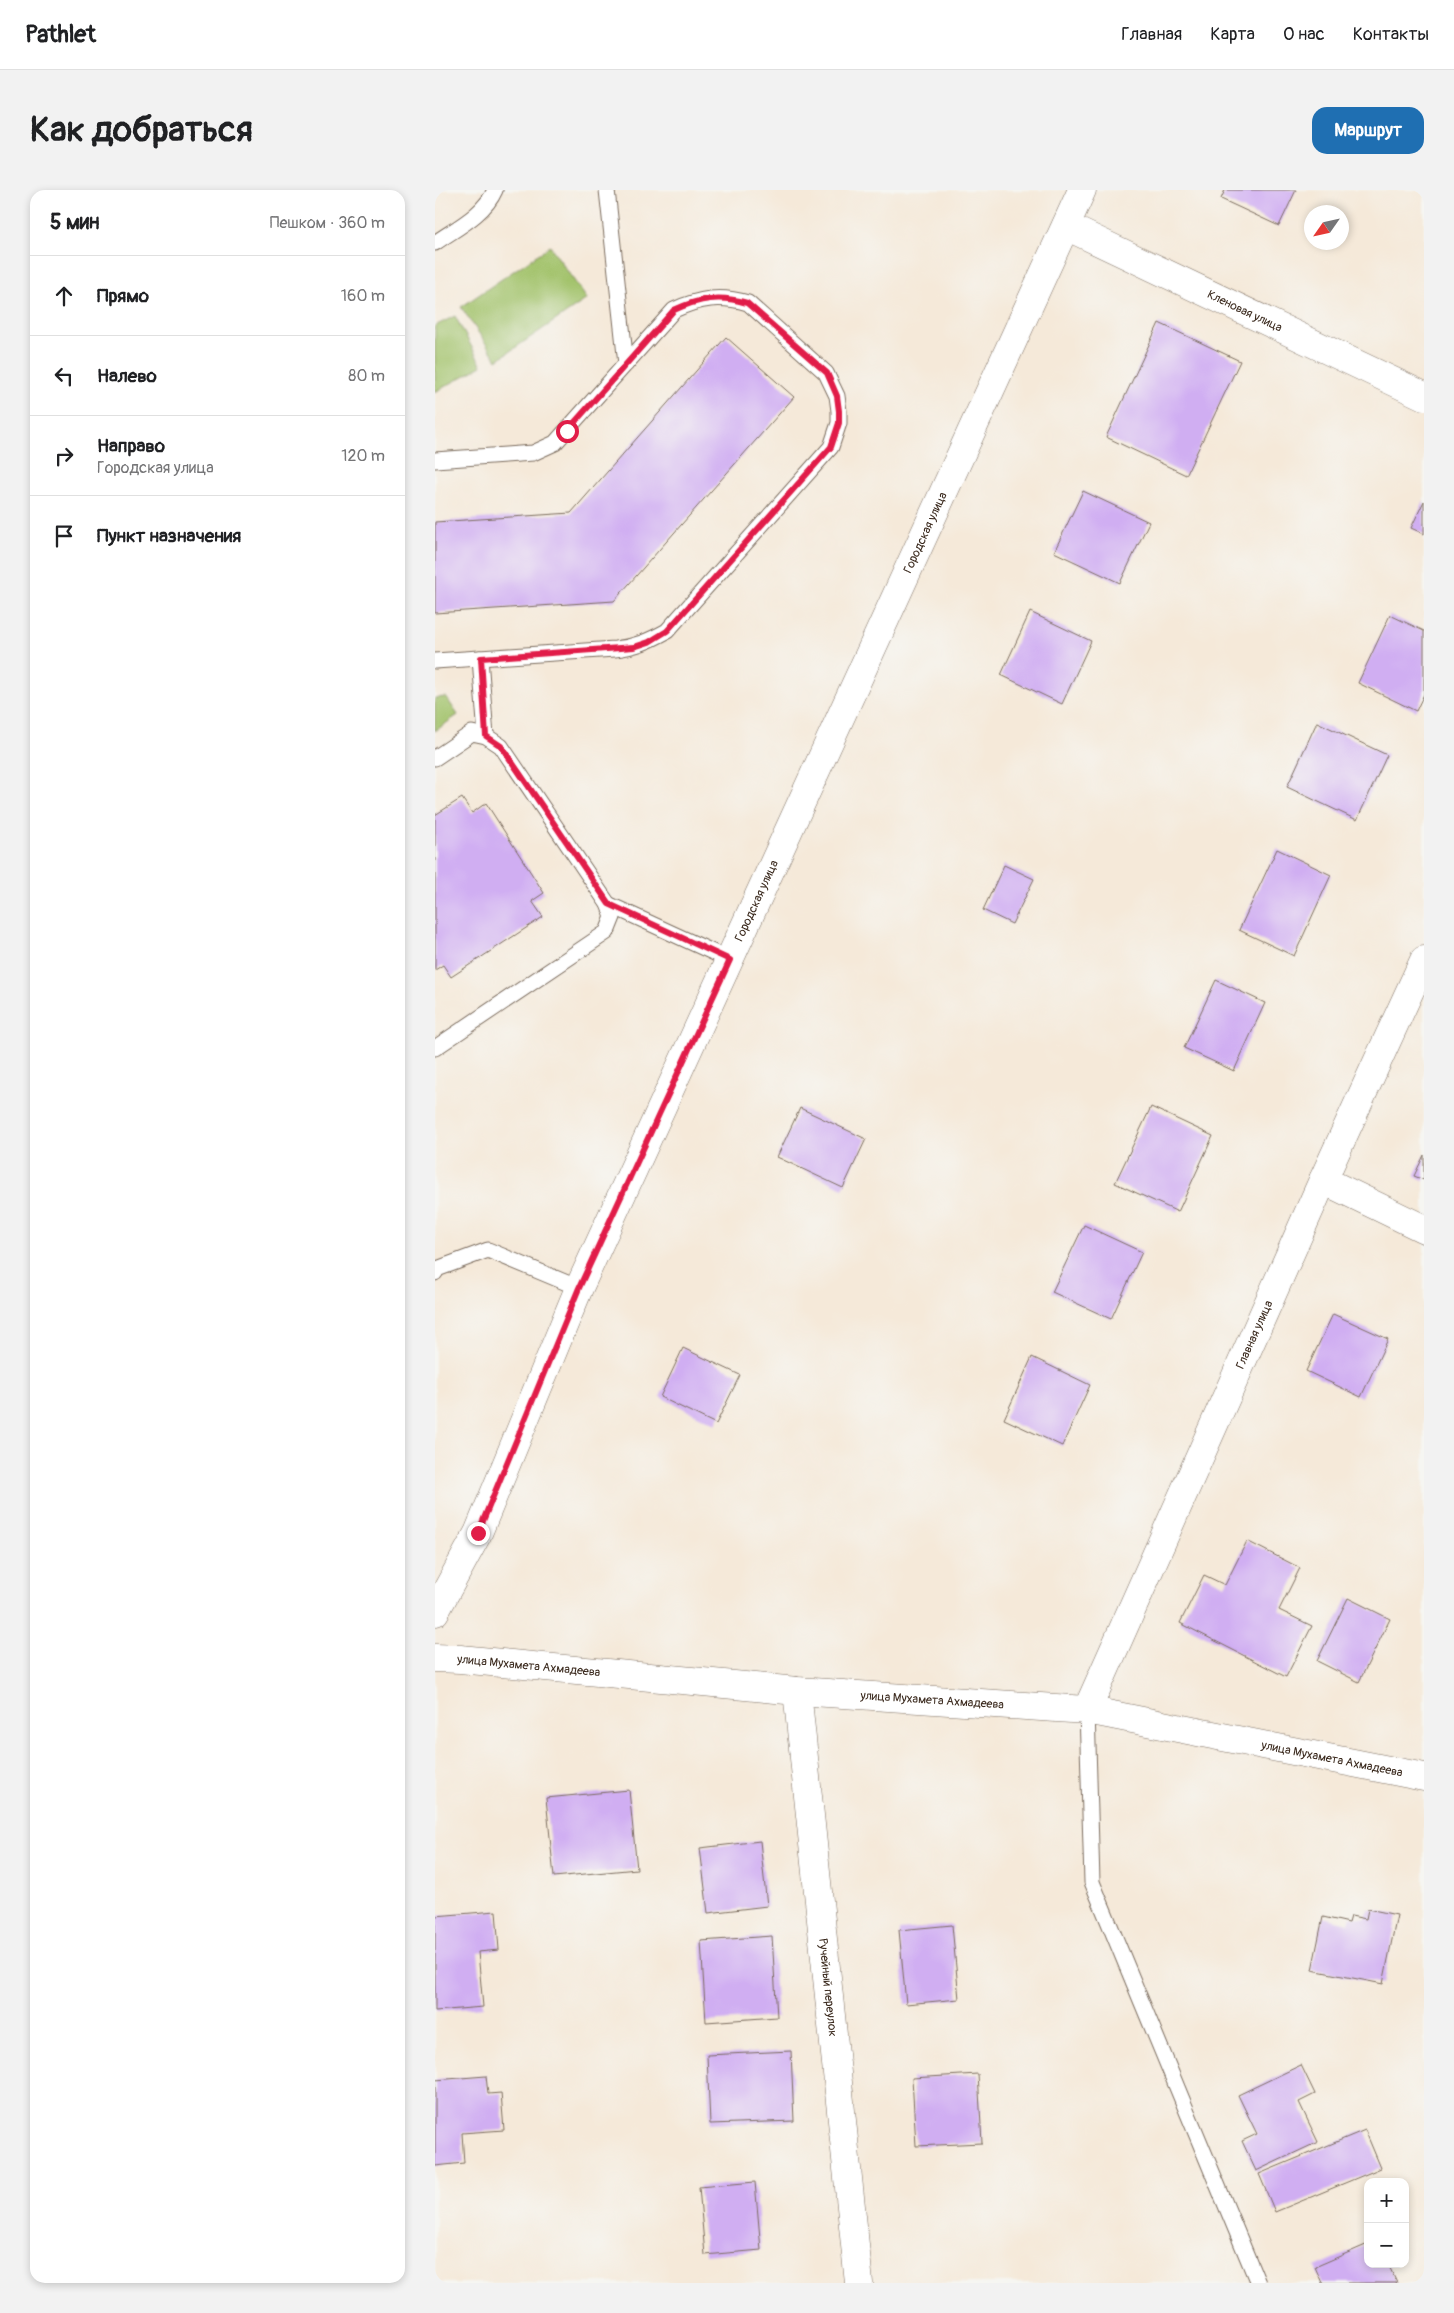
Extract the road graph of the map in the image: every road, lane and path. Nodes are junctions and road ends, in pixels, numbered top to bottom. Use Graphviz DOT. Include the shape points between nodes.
graph roads {
  1 [pos="495,190"];
  2 [pos="607,190"];
  3 [pos="1082,190"];
  4 [pos="1066,226"];
  5 [pos="435,242"];
  6 [pos="626,364"];
  7 [pos="1424,396"];
  8 [pos="435,460"];
  9 [pos="481,658"];
  10 [pos="435,661"];
  11 [pos="486,736"];
  12 [pos="435,758"];
  13 [pos="609,904"];
  14 [pos="730,960"];
  15 [pos="1424,960"];
  16 [pos="435,1048"];
  17 [pos="1323,1180"];
  18 [pos="1424,1229"];
  19 [pos="435,1272"];
  20 [pos="579,1288"];
  21 [pos="435,1612"];
  22 [pos="435,1658"];
  23 [pos="797,1691"];
  24 [pos="1087,1710"];
  25 [pos="1424,1777"];
  26 [pos="859,2283"];
  27 [pos="1259,2283"];
  1 -- 5 [label="lane" via="478,213"];
  2 -- 6 [label="lane"];
  3 -- 4 [label="street, Городская улица"];
  4 -- 7 [label="street, Кленовая улица"];
  4 -- 14 [label="street, Городская улица"];
  6 -- 8 [label="lane" via="567,431 545,448 515,455"];
  6 -- 9 [label="lane" via="674,310 712,298 731,298 747,303 827,373 837,396 836,434 831,447 678,621 661,634 634,647"];
  9 -- 10 [label="lane"];
  9 -- 11 [label="lane"];
  11 -- 12 [label="lane" via="472,733"];
  11 -- 13 [label="lane" via="501,746"];
  13 -- 14 [label="lane"];
  13 -- 16 [label="lane" via="613,917 607,932"];
  14 -- 20 [label="street, Городская улица"];
  15 -- 17 [label="street, Главная улица"];
  17 -- 18 [label="street"];
  17 -- 24 [label="street, Главная улица"];
  19 -- 20 [label="lane" via="488,1250"];
  20 -- 21 [label="street, Городская улица" via="478,1533"];
  22 -- 23 [label="street, улица Мухамета Ахмадеева"];
  23 -- 24 [label="street, улица Мухамета Ахмадеева"];
  23 -- 26 [label="street, Ручейный переулок"];
  24 -- 25 [label="street, улица Мухамета Ахмадеева"];
  24 -- 27 [label="lane" via="1092,1882"];
}
